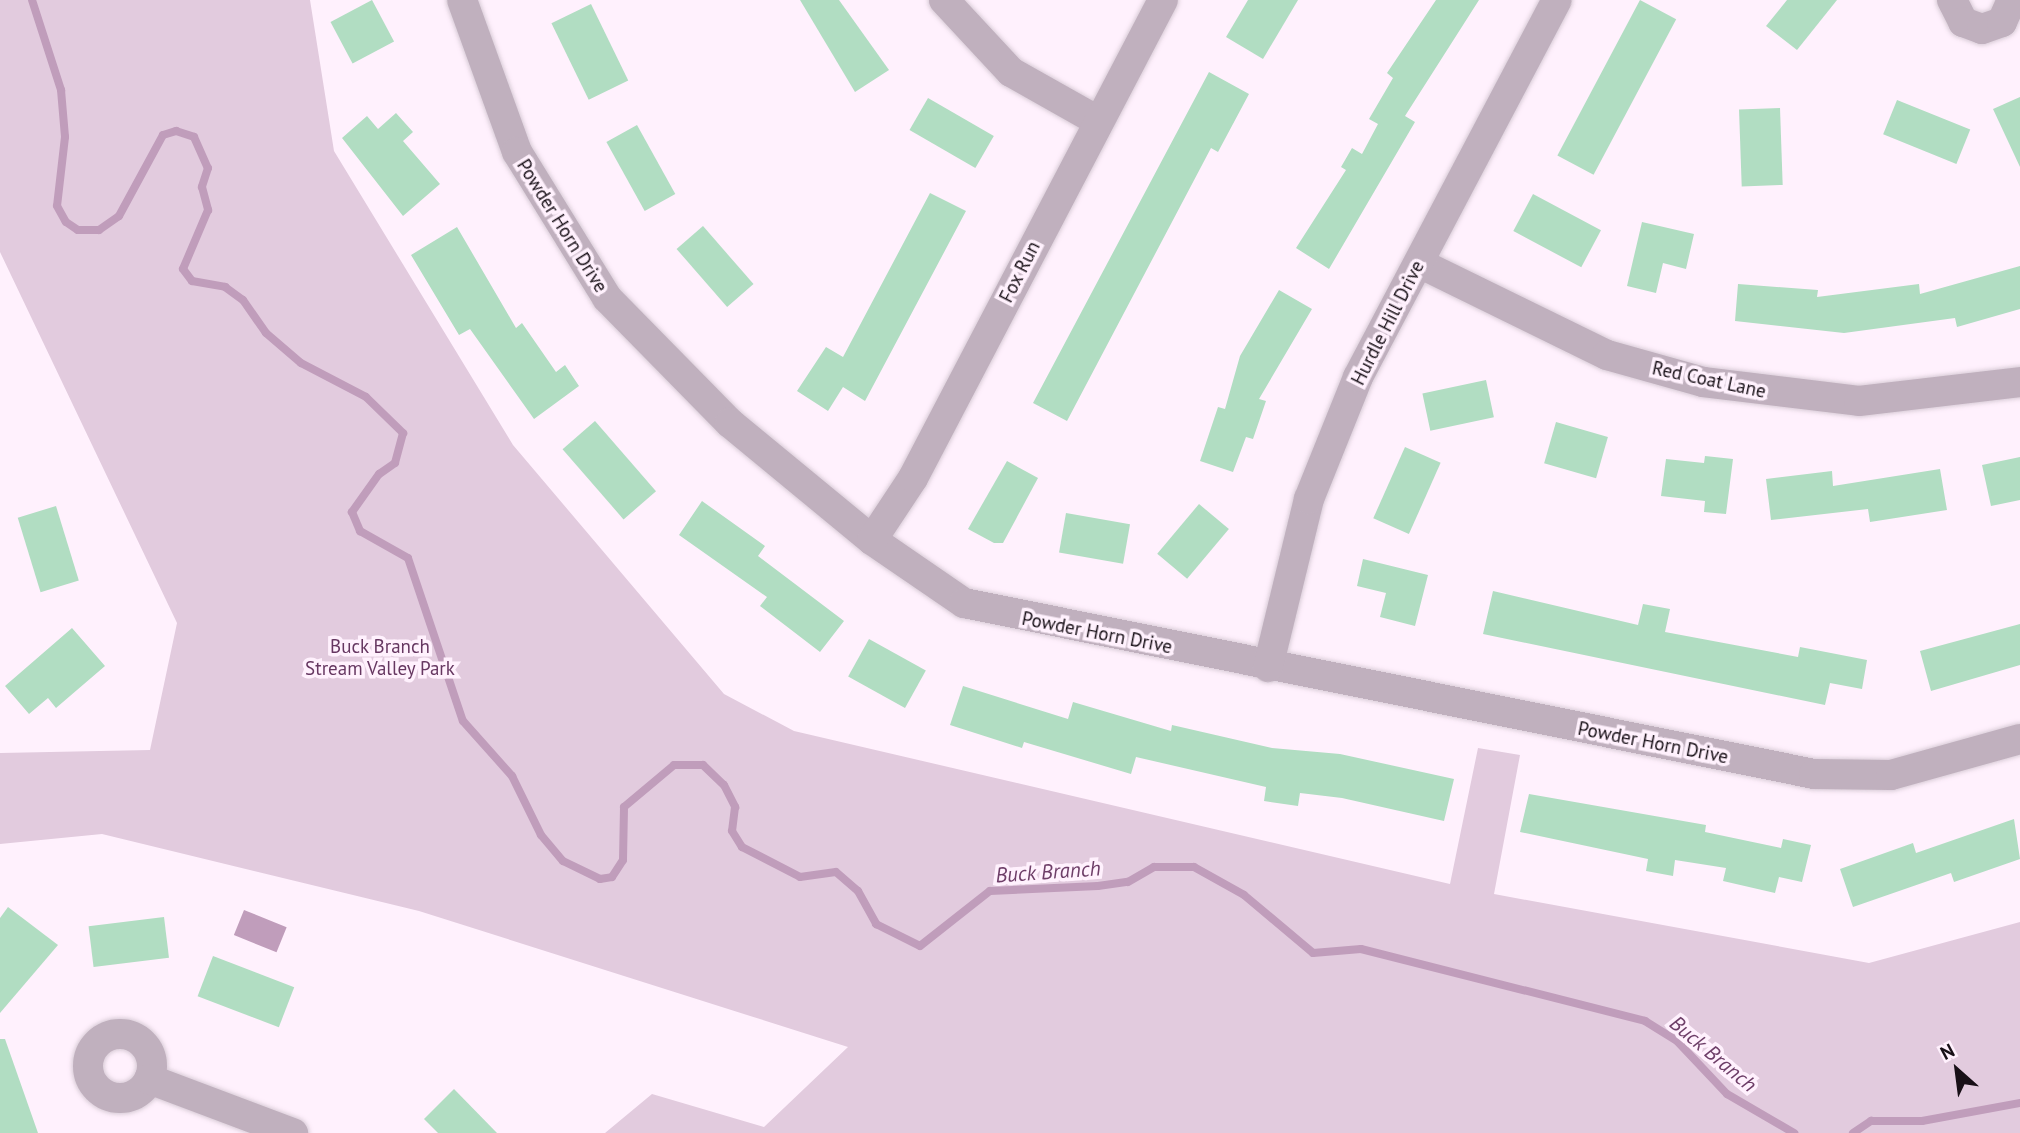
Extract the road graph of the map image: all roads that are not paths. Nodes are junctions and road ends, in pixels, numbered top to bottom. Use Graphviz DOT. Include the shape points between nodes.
graph roads {
  1 [pos="462,0"];
  2 [pos="944,0"];
  3 [pos="1163,0"];
  4 [pos="1558,0"];
  5 [pos="1952,0"];
  6 [pos="2012,0"];
  7 [pos="1098,121"];
  8 [pos="1419,263"];
  9 [pos="2020,382"];
  10 [pos="872,540"];
  11 [pos="1268,667"];
  12 [pos="2020,740"];
  13 [pos="149,1080"];
  14 [pos="293,1133"];
  1 -- 10 [label="street, Powder Horn Drive" via="517,152 607,298 673,372"];
  2 -- 7 [label="street" via="1011,72"];
  3 -- 7 [label="street, Fox Run"];
  4 -- 8 [label="street, Hurdle Hill Drive"];
  5 -- 6 [label="street" via="1963,22 1982,29 2002,22"];
  7 -- 10 [label="street, Fox Run" via="914,478"];
  8 -- 9 [label="street, Red Coat Lane" via="1607,355 1703,382 1859,401"];
  8 -- 11 [label="street, Hurdle Hill Drive" via="1358,377 1309,499"];
  10 -- 11 [label="street, Powder Horn Drive" via="964,603"];
  11 -- 12 [label="street, Powder Horn Drive" via="1814,774 1891,775"];
  13 -- 14 [label="street"];
}
